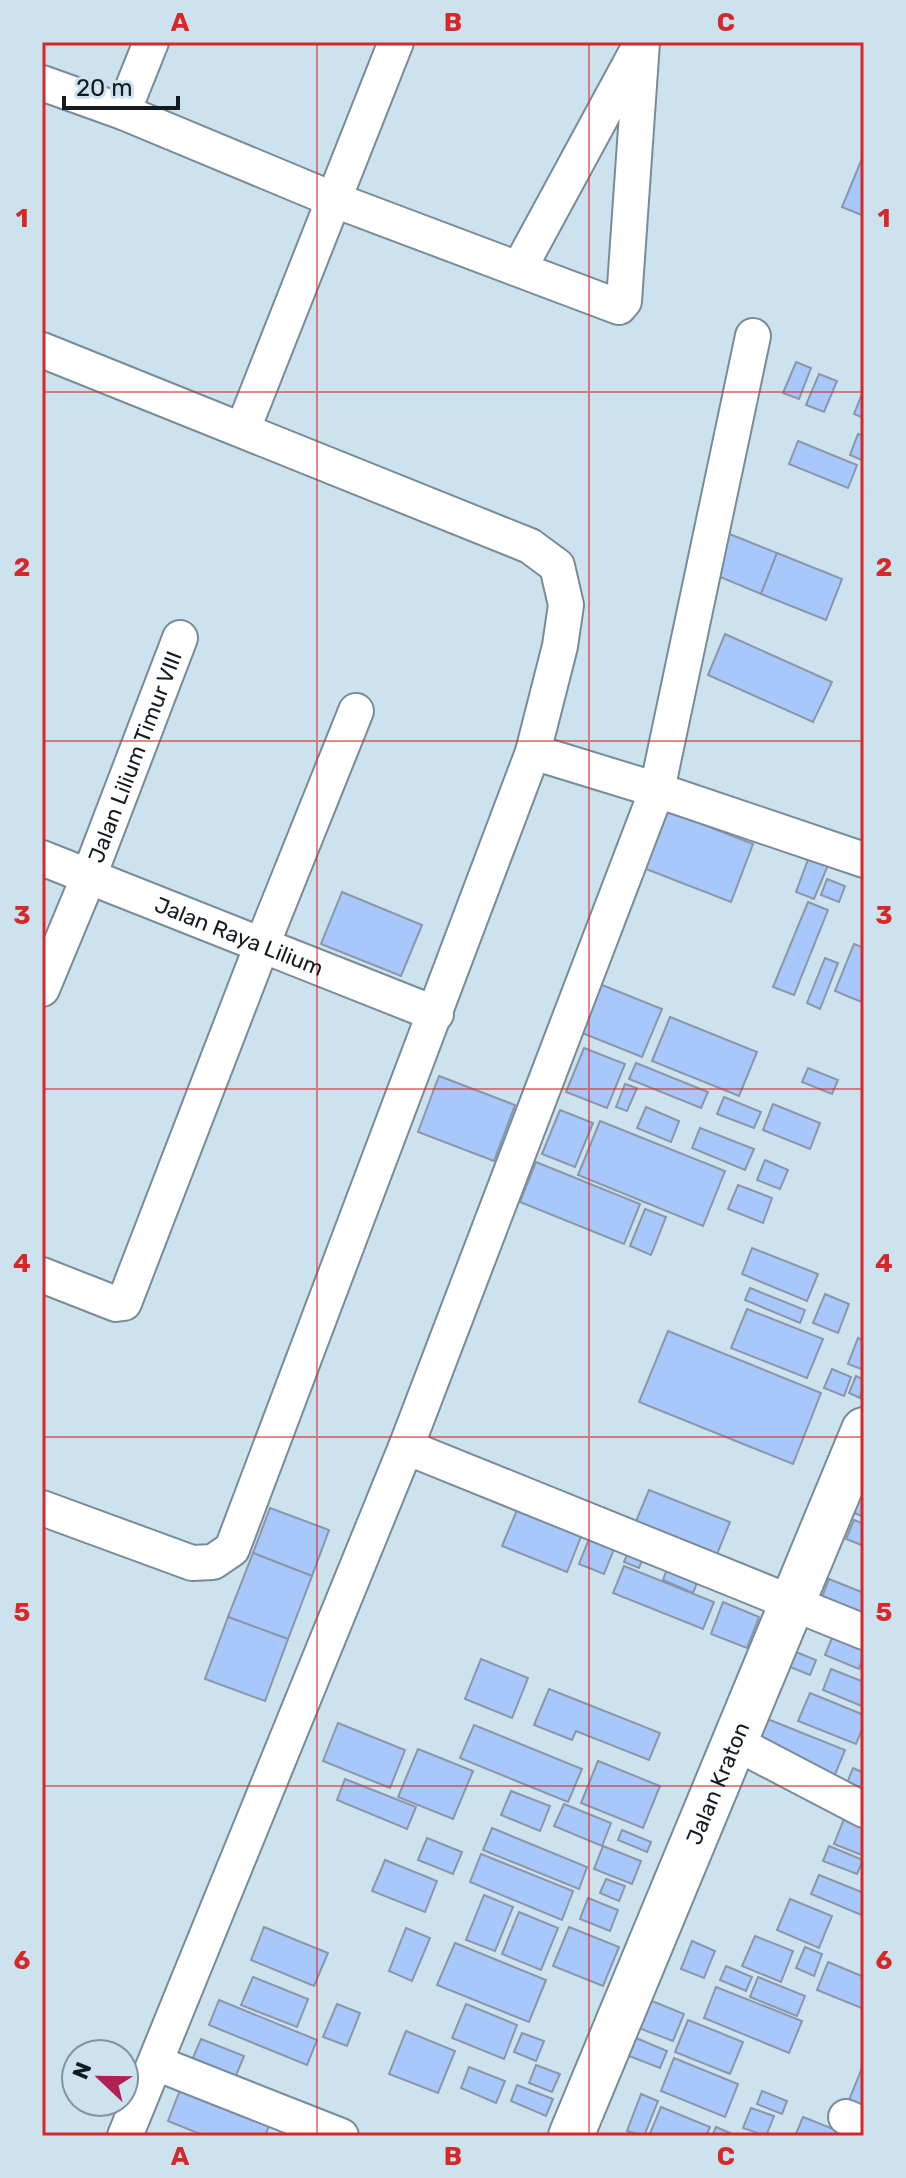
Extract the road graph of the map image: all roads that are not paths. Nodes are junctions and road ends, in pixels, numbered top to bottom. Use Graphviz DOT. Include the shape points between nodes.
graph roads {
  1 [pos="151,42"];
  2 [pos="396,42"];
  3 [pos="642,42"];
  4 [pos="42,83"];
  5 [pos="123,112"];
  6 [pos="332,199"];
  7 [pos="520,267"];
  8 [pos="753,336"];
  9 [pos="42,350"];
  10 [pos="243,429"];
  11 [pos="180,638"];
  12 [pos="356,711"];
  13 [pos="533,752"];
  14 [pos="657,790"];
  15 [pos="42,858"];
  16 [pos="864,860"];
  17 [pos="89,876"];
  18 [pos="262,945"];
  19 [pos="42,989"];
  20 [pos="436,1014"];
  21 [pos="42,1275"];
  22 [pos="864,1430"];
  23 [pos="406,1447"];
  24 [pos="42,1508"];
  25 [pos="791,1601"];
  26 [pos="864,1632"];
  27 [pos="734,1742"];
  28 [pos="864,1810"];
  29 [pos="156,2063"];
  30 [pos="125,2136"];
  31 [pos="341,2136"];
  32 [pos="571,2136"];
  1 -- 5 [label="street"];
  2 -- 6 [label="street"];
  3 -- 7 [label="street"];
  3 -- 7 [label="street" via="623,305"];
  4 -- 5 [label="street"];
  5 -- 6 [label="street"];
  6 -- 7 [label="street"];
  6 -- 10 [label="street"];
  8 -- 14 [label="street"];
  9 -- 10 [label="street"];
  10 -- 13 [label="street" via="530,546 557,566 566,605"];
  11 -- 17 [label="street, Jalan Lilium Timur VIII"];
  12 -- 18 [label="street"];
  13 -- 14 [label="street"];
  13 -- 20 [label="street"];
  14 -- 16 [label="street"];
  14 -- 23 [label="street"];
  15 -- 17 [label="street, Jalan Raya Lilium"];
  17 -- 18 [label="street, Jalan Raya Lilium"];
  17 -- 19 [label="street, Jalan Lilium Timur VIII"];
  18 -- 20 [label="street, Jalan Raya Lilium"];
  18 -- 21 [label="street" via="124,1303"];
  20 -- 24 [label="street" via="232,1549 213,1562 192,1563"];
  22 -- 25 [label="street, Jalan Kraton"];
  23 -- 25 [label="street"];
  23 -- 29 [label="street"];
  25 -- 26 [label="street"];
  25 -- 27 [label="street, Jalan Kraton"];
  27 -- 28 [label="street"];
  27 -- 32 [label="street, Jalan Kraton"];
  29 -- 30 [label="street"];
  29 -- 31 [label="street"];
}
